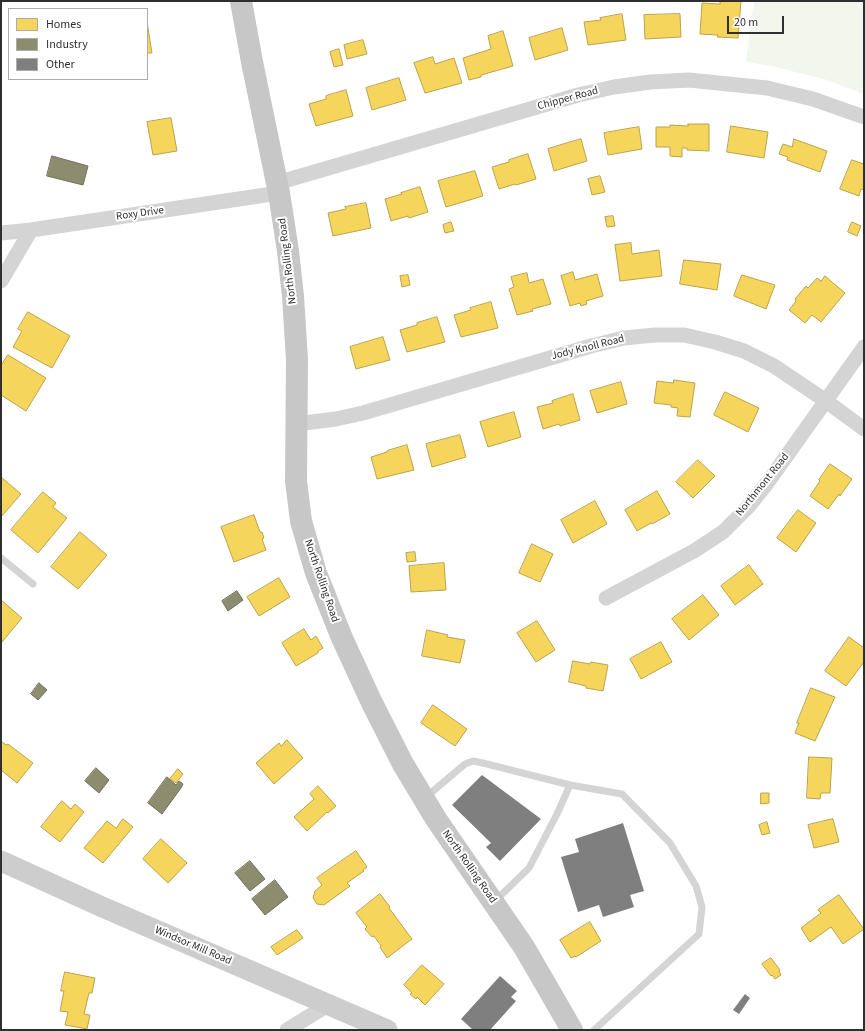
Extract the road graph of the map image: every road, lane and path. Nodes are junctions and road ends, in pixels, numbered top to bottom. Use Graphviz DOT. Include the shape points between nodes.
graph roads {
  1 [pos="241,1"];
  2 [pos="864,117"];
  3 [pos="278,188"];
  4 [pos="31,230"];
  5 [pos="1,233"];
  6 [pos="1,281"];
  7 [pos="864,347"];
  8 [pos="826,401"];
  9 [pos="296,424"];
  10 [pos="864,429"];
  11 [pos="1,558"];
  12 [pos="33,584"];
  13 [pos="606,598"];
  14 [pos="570,785"];
  15 [pos="424,798"];
  16 [pos="1,861"];
  17 [pos="494,903"];
  18 [pos="328,1004"];
  19 [pos="287,1030"];
  20 [pos="386,1030"];
  21 [pos="572,1030"];
  22 [pos="594,1030"];
  1 -- 3 [label="main road, North Rolling Road"];
  2 -- 3 [label="street, Chipper Road" via="813,99 767,88 689,80 650,82 578,96"];
  3 -- 4 [label="street, Roxy Drive"];
  3 -- 9 [label="main road, North Rolling Road" via="293,296 297,360"];
  4 -- 5 [label="street, Roxy Drive"];
  4 -- 6 [label="street"];
  7 -- 8 [label="street, Northmont Road"];
  8 -- 9 [label="street, Jody Knoll Road" via="774,366 744,351 684,335 654,335 624,338 591,346 363,413"];
  8 -- 10 [label="street, Jody Knoll Road"];
  8 -- 13 [label="street, Northmont Road" via="768,482 748,507 722,532 694,551"];
  9 -- 15 [label="main road, North Rolling Road" via="296,480 301,520 316,573 372,703 403,764"];
  11 -- 12 [label="lane"];
  14 -- 15 [label="lane" via="474,761 465,764"];
  14 -- 17 [label="lane" via="528,868"];
  14 -- 22 [label="lane" via="622,794 670,843 696,886 702,908 699,934"];
  15 -- 17 [label="main road, North Rolling Road"];
  16 -- 18 [label="main road, Windsor Mill Road"];
  17 -- 21 [label="main road, North Rolling Road" via="524,947"];
  18 -- 19 [label="street"];
  18 -- 20 [label="main road, Windsor Mill Road"];
}
